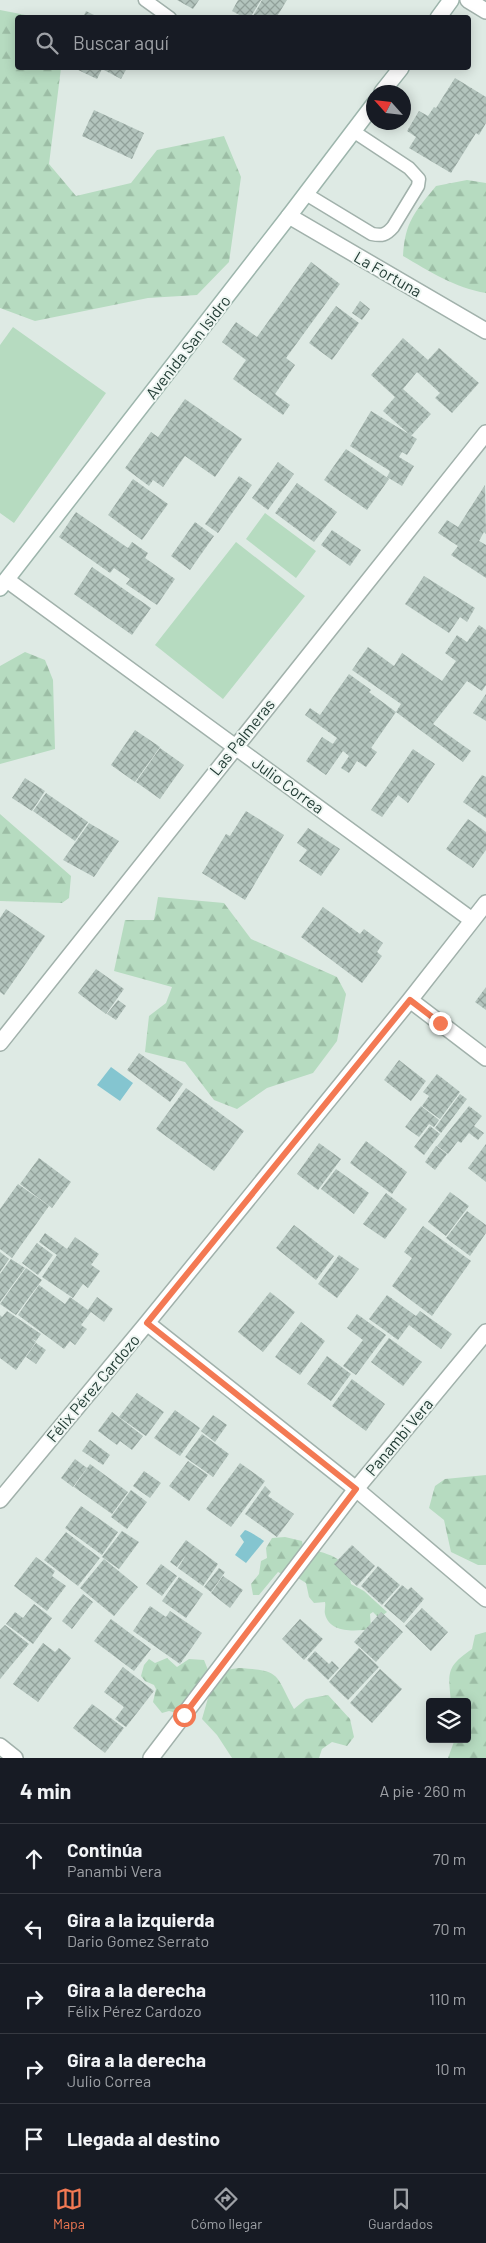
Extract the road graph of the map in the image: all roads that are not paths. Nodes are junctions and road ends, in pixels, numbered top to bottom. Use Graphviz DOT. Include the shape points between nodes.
graph roads {
  1 [pos="145,0"];
  2 [pos="451,0"];
  3 [pos="468,0"];
  4 [pos="486,11"];
  5 [pos="166,15"];
  6 [pos="440,15"];
  7 [pos="399,70"];
  8 [pos="388,85"];
  9 [pos="366,114"];
  10 [pos="353,131"];
  11 [pos="306,194"];
  12 [pos="289,216"];
  13 [pos="486,331"];
  14 [pos="486,433"];
  15 [pos="3,584"];
  16 [pos="234,746"];
  17 [pos="486,903"];
  18 [pos="472,920"];
  19 [pos="410,1000"];
  20 [pos="0,1044"];
  21 [pos="486,1058"];
  22 [pos="147,1323"];
  23 [pos="486,1332"];
  24 [pos="356,1489"];
  25 [pos="0,1498"];
  26 [pos="486,1599"];
  27 [pos="0,1746"];
  28 [pos="14,1758"];
  29 [pos="151,1758"];
  1 -- 5 [label="lane"];
  2 -- 6 [label="street"];
  3 -- 4 [label="street"];
  7 -- 8 [label="street"];
  9 -- 10 [label="street, Avenida San Isidro"];
  10 -- 11 [label="street, Avenida San Isidro"];
  10 -- 11 [label="lane" via="409,168 419,179 393,227 380,236 372,234"];
  11 -- 12 [label="street, Avenida San Isidro"];
  12 -- 13 [label="street, La Fortuna"];
  12 -- 15 [label="street, Avenida San Isidro"];
  14 -- 16 [label="street, Las Palmeras"];
  15 -- 16 [label="street, Julio Correa"];
  16 -- 18 [label="street, Julio Correa"];
  16 -- 20 [label="street, Las Palmeras"];
  17 -- 18 [label="street, Félix Pérez Cardozo"];
  18 -- 19 [label="street, Félix Pérez Cardozo"];
  19 -- 21 [label="street"];
  19 -- 22 [label="street, Félix Pérez Cardozo"];
  22 -- 24 [label="street"];
  22 -- 25 [label="street, Félix Pérez Cardozo"];
  23 -- 24 [label="street, Panambi Vera"];
  24 -- 26 [label="street"];
  24 -- 29 [label="street, Panambi Vera"];
  27 -- 28 [label="street"];
}
